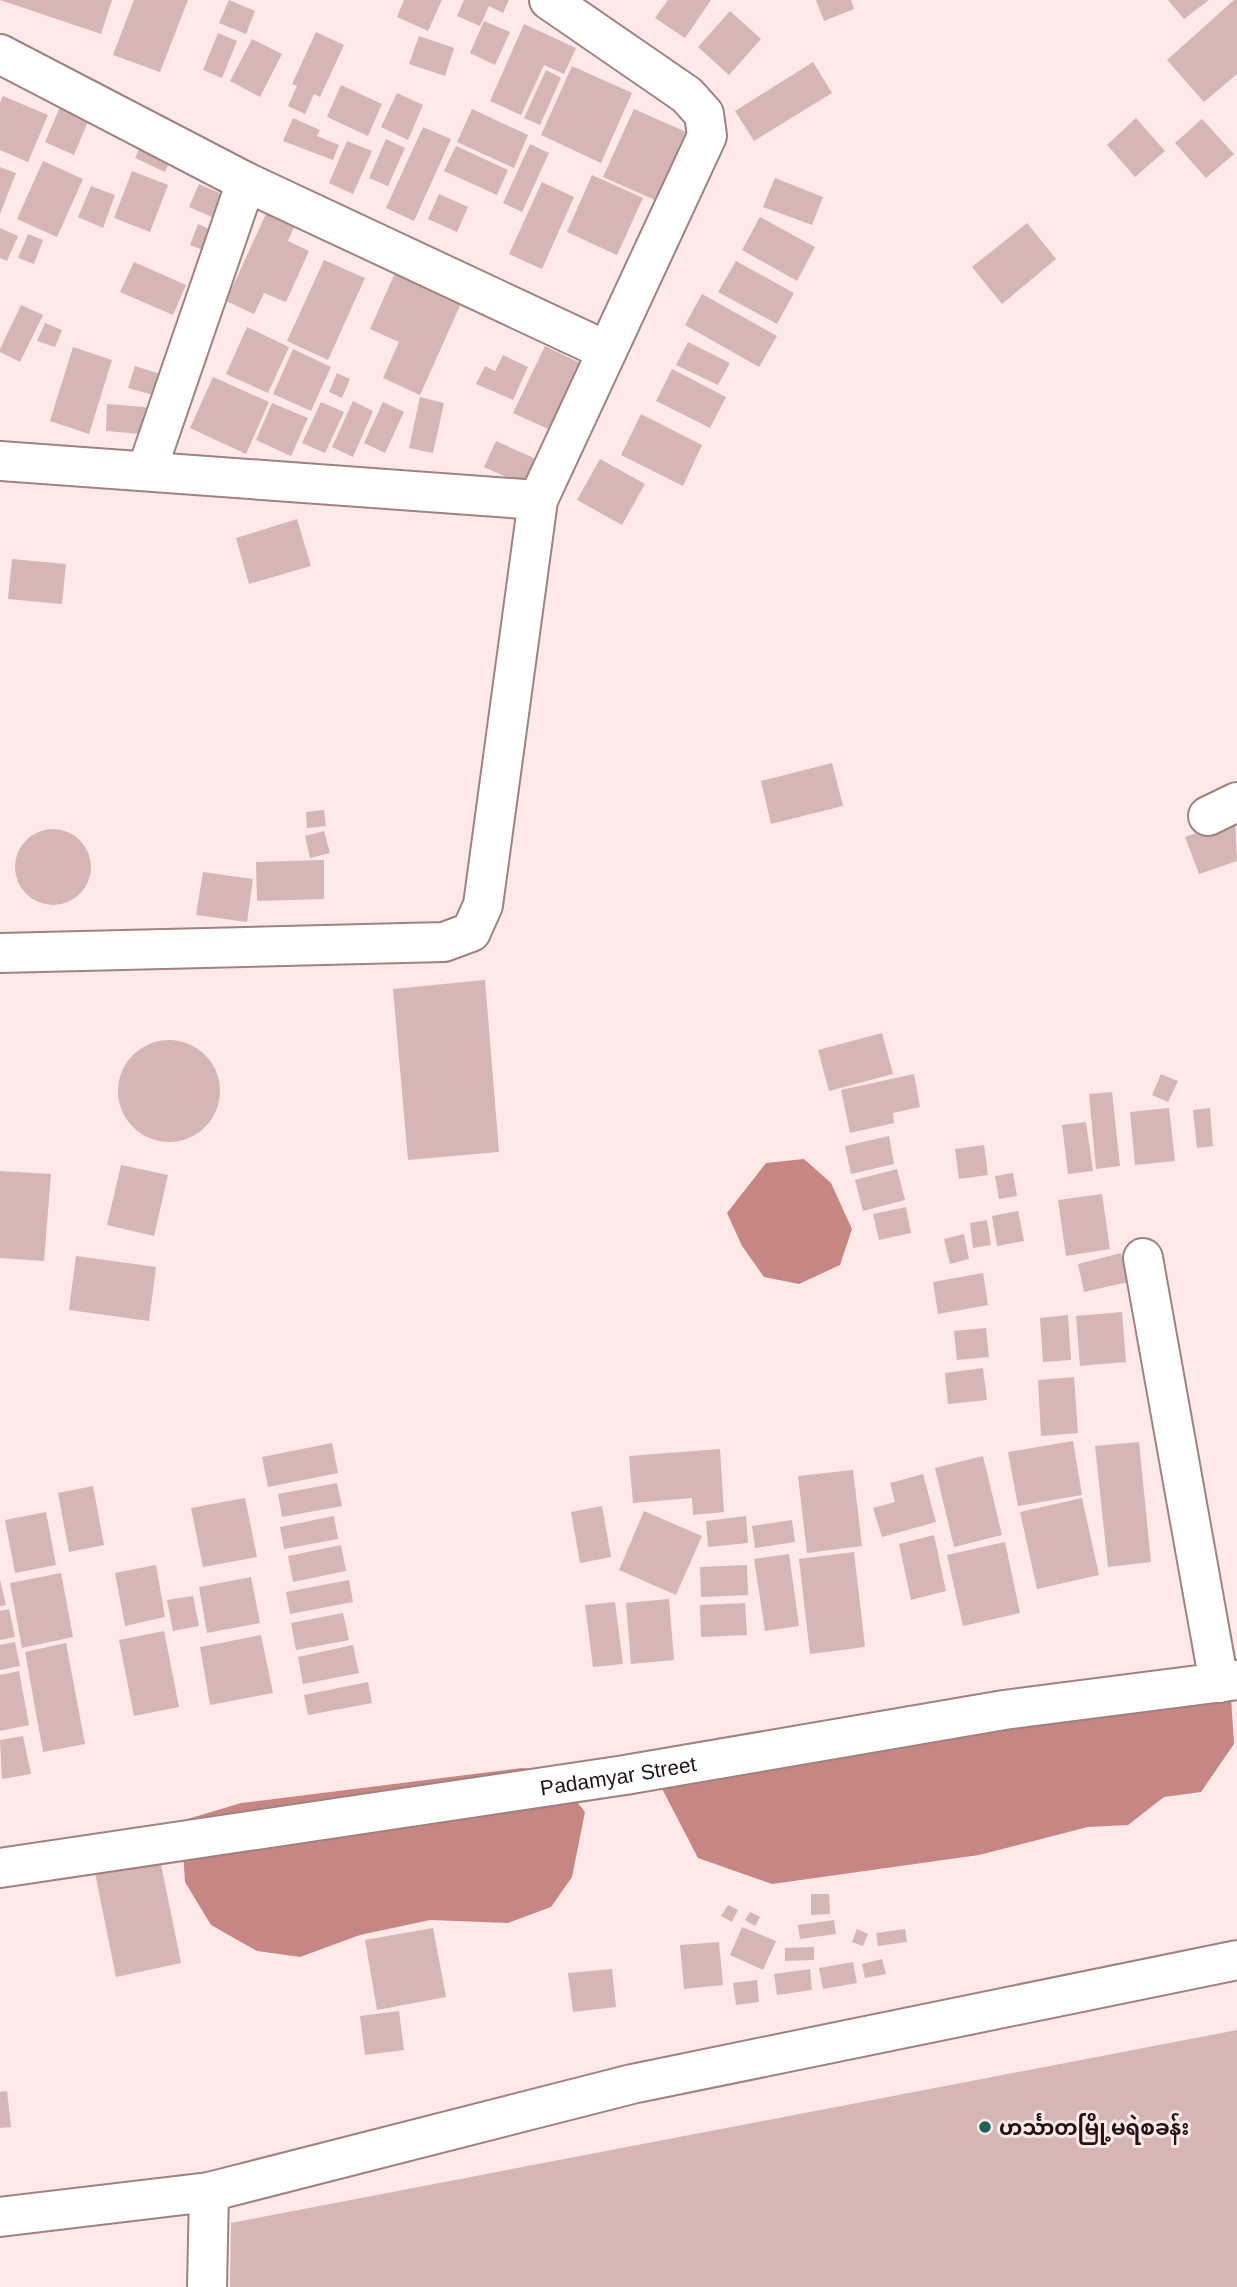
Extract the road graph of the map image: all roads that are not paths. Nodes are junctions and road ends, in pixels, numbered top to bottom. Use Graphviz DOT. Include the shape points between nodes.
graph roads {
  1 [pos="550,0"];
  2 [pos="0,54"];
  3 [pos="246,182"];
  4 [pos="607,351"];
  5 [pos="0,461"];
  6 [pos="147,470"];
  7 [pos="538,500"];
  8 [pos="0,953"];
  9 [pos="1143,1258"];
  10 [pos="1228,1682"];
  11 [pos="0,1868"];
  12 [pos="1237,1960"];
  13 [pos="209,2192"];
  14 [pos="0,2217"];
  15 [pos="208,2287"];
  1 -- 4 [label="street" via="687,95 704,114 707,136"];
  2 -- 3 [label="street"];
  3 -- 4 [label="street"];
  3 -- 6 [label="street"];
  4 -- 7 [label="street"];
  5 -- 6 [label="street"];
  6 -- 7 [label="street"];
  7 -- 8 [label="street" via="483,905 471,932 444,942"];
  9 -- 10 [label="street"];
  10 -- 11 [label="street, Padamyar Street" via="1004,1710 625,1775"];
  12 -- 13 [label="street" via="632,2084"];
  13 -- 14 [label="street"];
  13 -- 15 [label="street"];
}
